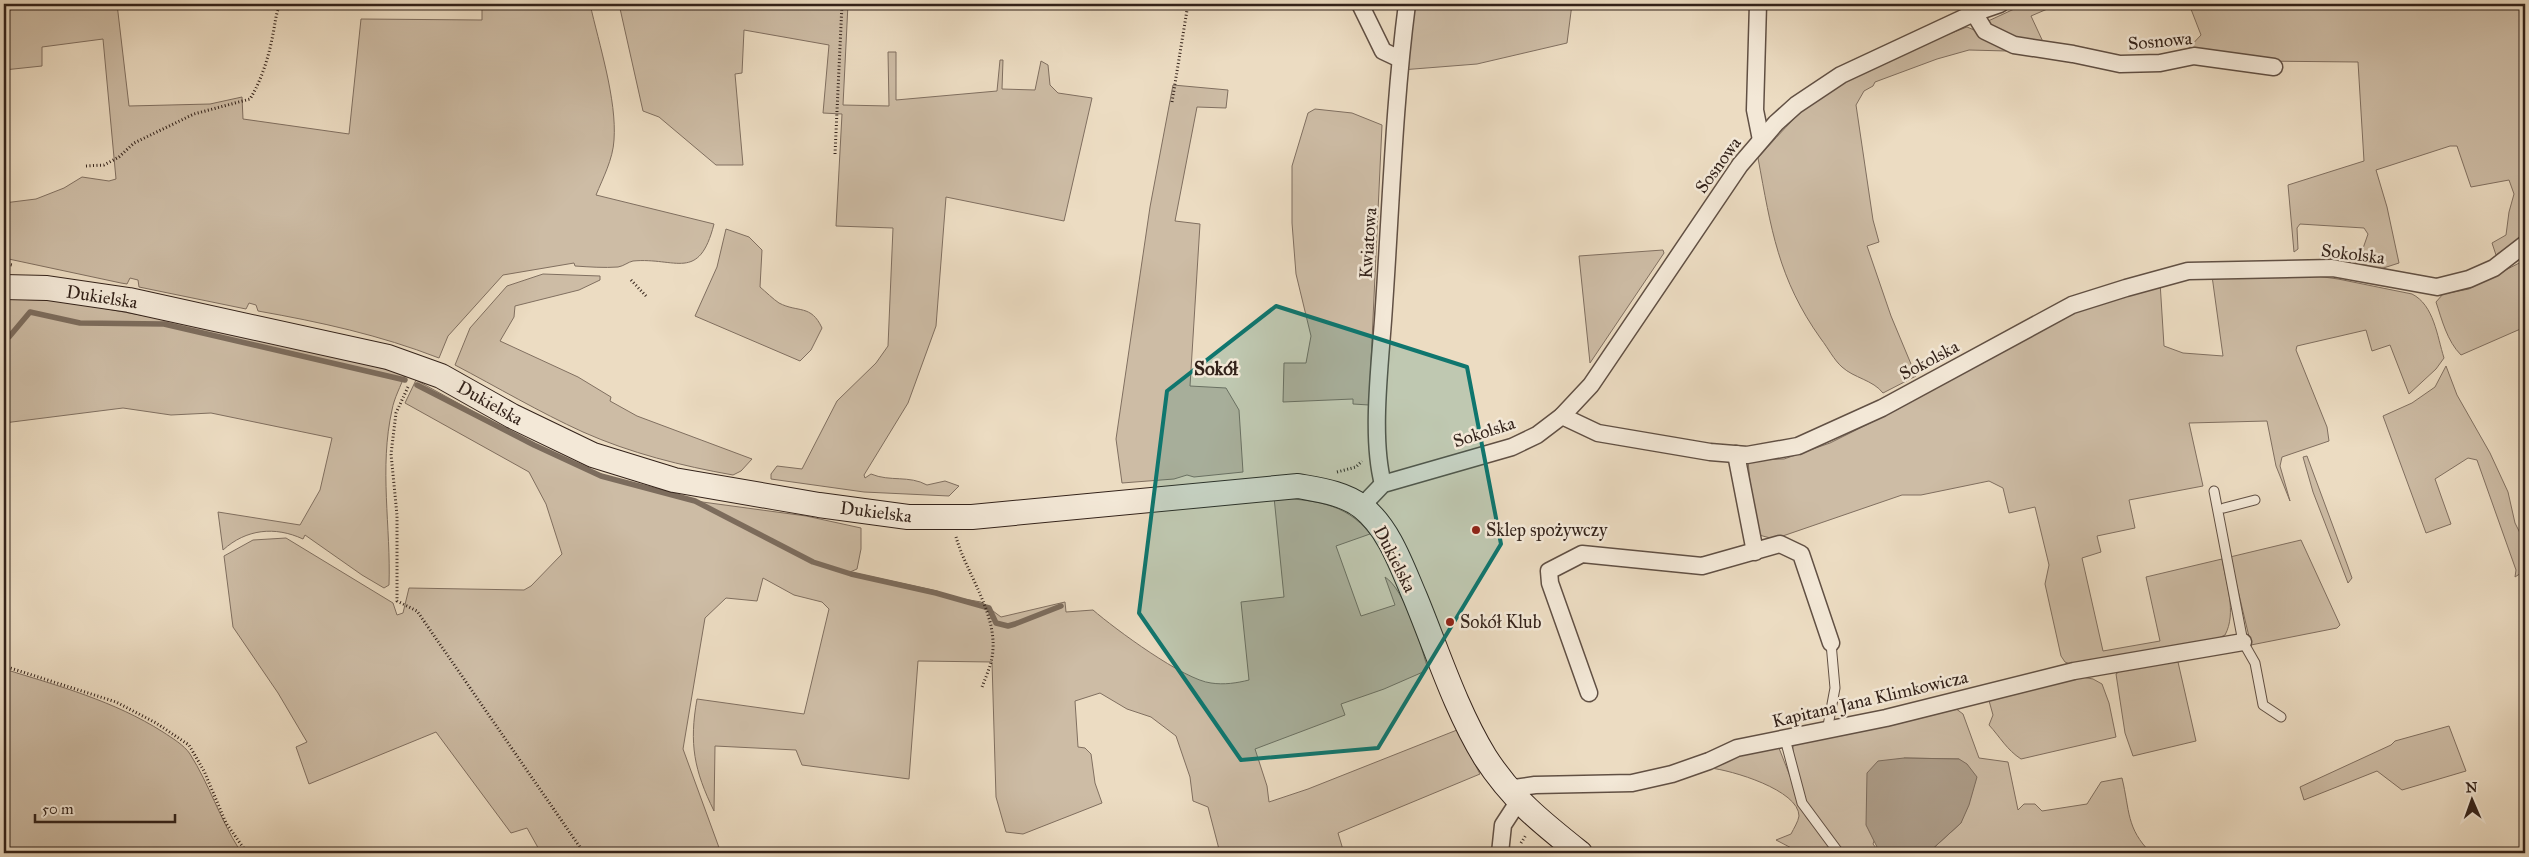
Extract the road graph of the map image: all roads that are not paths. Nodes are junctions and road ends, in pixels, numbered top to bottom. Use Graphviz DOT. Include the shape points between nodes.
graph roads {
  1 [pos="1360,4"];
  2 [pos="1407,4"];
  3 [pos="1758,4"];
  4 [pos="2000,4"];
  5 [pos="1974,13"];
  6 [pos="1400,59"];
  7 [pos="2274,66"];
  8 [pos="1761,140"];
  9 [pos="2525,244"];
  10 [pos="4,287"];
  11 [pos="1562,416"];
  12 [pos="1736,454"];
  13 [pos="1383,484"];
  14 [pos="2214,491"];
  15 [pos="2255,500"];
  16 [pos="1362,506"];
  17 [pos="2224,508"];
  18 [pos="1755,552"];
  19 [pos="2243,642"];
  20 [pos="1831,643"];
  21 [pos="1590,693"];
  22 [pos="2281,717"];
  23 [pos="1827,731"];
  24 [pos="1785,739"];
  25 [pos="1512,796"];
  26 [pos="1500,853"];
  27 [pos="1580,853"];
  28 [pos="1839,853"];
  1 -- 6 [label="street" via="1383,52"];
  2 -- 6 [label="street, Kwiatowa"];
  3 -- 8 [label="street" via="1755,110"];
  4 -- 5 [label="street, Sosnowa"];
  5 -- 7 [label="street, Sosnowa" via="1985,31 2014,45 2120,64 2160,63 2194,56"];
  5 -- 8 [label="street, Sosnowa" via="1841,75 1796,105"];
  6 -- 13 [label="street, Kwiatowa" via="1382,345 1368,460"];
  8 -- 11 [label="street, Sosnowa" via="1740,165 1591,385"];
  9 -- 12 [label="street, Sokolska" via="2494,268 2469,279 2437,287 2332,268 2188,272 2126,288 2072,306 1882,408 1798,446"];
  10 -- 16 [label="main road, Dukielska" via="47,288 129,300 388,357 441,376 512,416 593,455 674,480 820,505 908,517 951,517 1298,486 1335,493"];
  11 -- 12 [label="street, Sokolska" via="1598,432"];
  11 -- 13 [label="street, Sokolska" via="1537,435 1514,446"];
  12 -- 18 [label="street"];
  13 -- 16 [label="street"];
  14 -- 19 [label="lane"];
  15 -- 17 [label="lane"];
  16 -- 25 [label="main road, Dukielska" via="1379,524 1402,566 1461,708 1484,755"];
  18 -- 20 [label="street" via="1780,544 1801,554"];
  18 -- 21 [label="street" via="1702,566 1582,554 1551,568 1550,583"];
  19 -- 22 [label="lane" via="2255,663 2263,705"];
  19 -- 23 [label="street, Kapitana Jana Klimkowicza" via="2074,672"];
  20 -- 23 [label="lane" via="1835,688"];
  23 -- 24 [label="street, Kapitana Jana Klimkowicza"];
  24 -- 25 [label="street, Kapitana Jana Klimkowicza" via="1737,748 1672,774 1632,783 1535,785"];
  24 -- 28 [label="lane" via="1802,803"];
  25 -- 26 [label="street" via="1503,825"];
  25 -- 27 [label="main road, Dukielska"];
}
